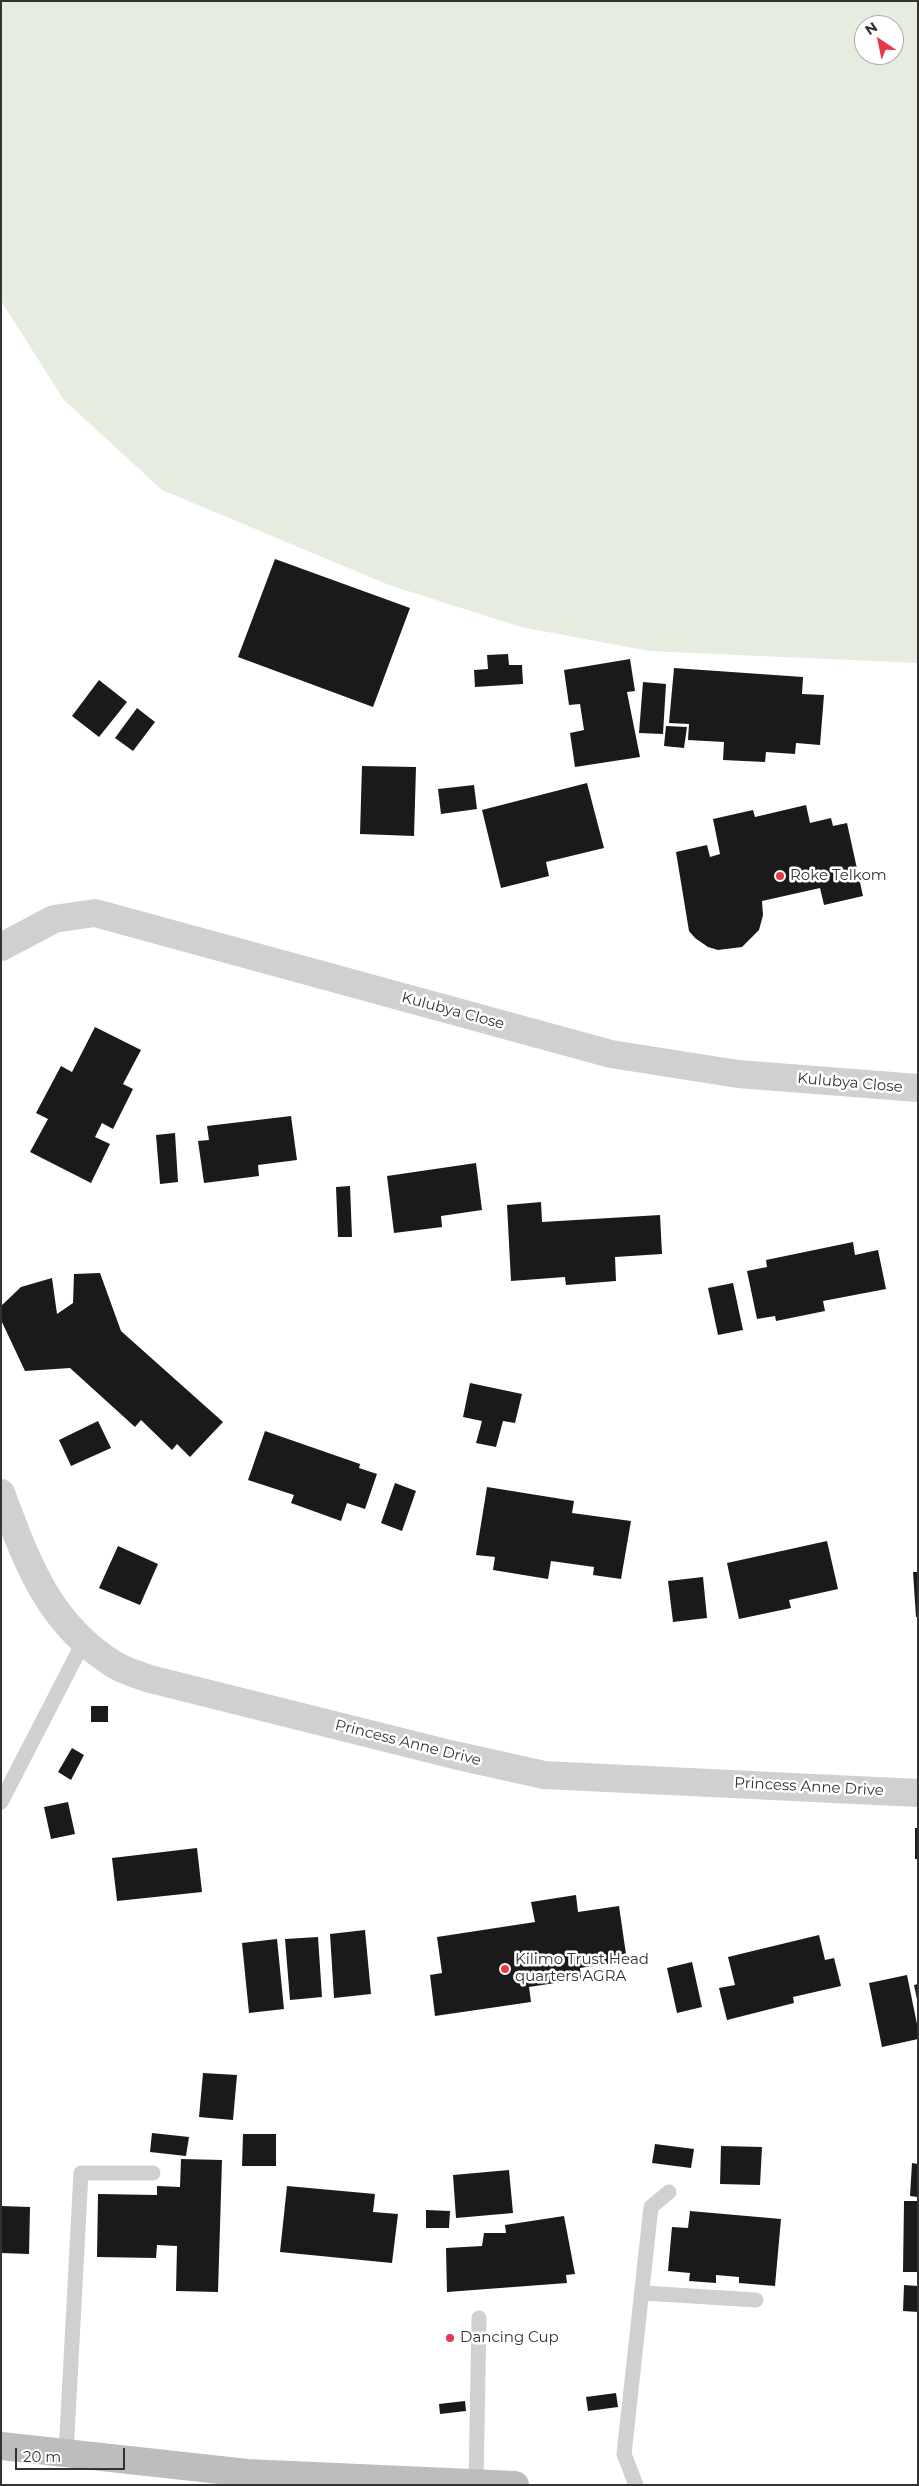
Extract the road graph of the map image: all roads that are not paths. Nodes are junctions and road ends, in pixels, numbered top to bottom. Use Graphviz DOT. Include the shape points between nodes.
graph roads {
  1 [pos="1,947"];
  2 [pos="918,1088"];
  3 [pos="1,1493"];
  4 [pos="84,1641"];
  5 [pos="918,1793"];
  6 [pos="1,1802"];
  7 [pos="153,2173"];
  8 [pos="670,2192"];
  9 [pos="643,2293"];
  10 [pos="756,2300"];
  11 [pos="479,2318"];
  12 [pos="1,2446"];
  13 [pos="66,2454"];
  14 [pos="476,2483"];
  15 [pos="515,2485"];
  16 [pos="636,2485"];
  1 -- 2 [label="street, Kulubya Close" via="54,919 95,913 611,1054 738,1074"];
  3 -- 4 [label="street, Princess Anne Drive" via="26,1560 43,1593"];
  4 -- 5 [label="street, Princess Anne Drive" via="115,1665 150,1679 544,1775"];
  4 -- 6 [label="lane"];
  7 -- 13 [label="lane" via="81,2173"];
  8 -- 9 [label="lane" via="651,2207"];
  9 -- 10 [label="lane"];
  9 -- 16 [label="lane" via="624,2454"];
  11 -- 14 [label="lane"];
  12 -- 13 [label="street"];
  13 -- 14 [label="street" via="247,2473"];
  14 -- 15 [label="street"];
}
